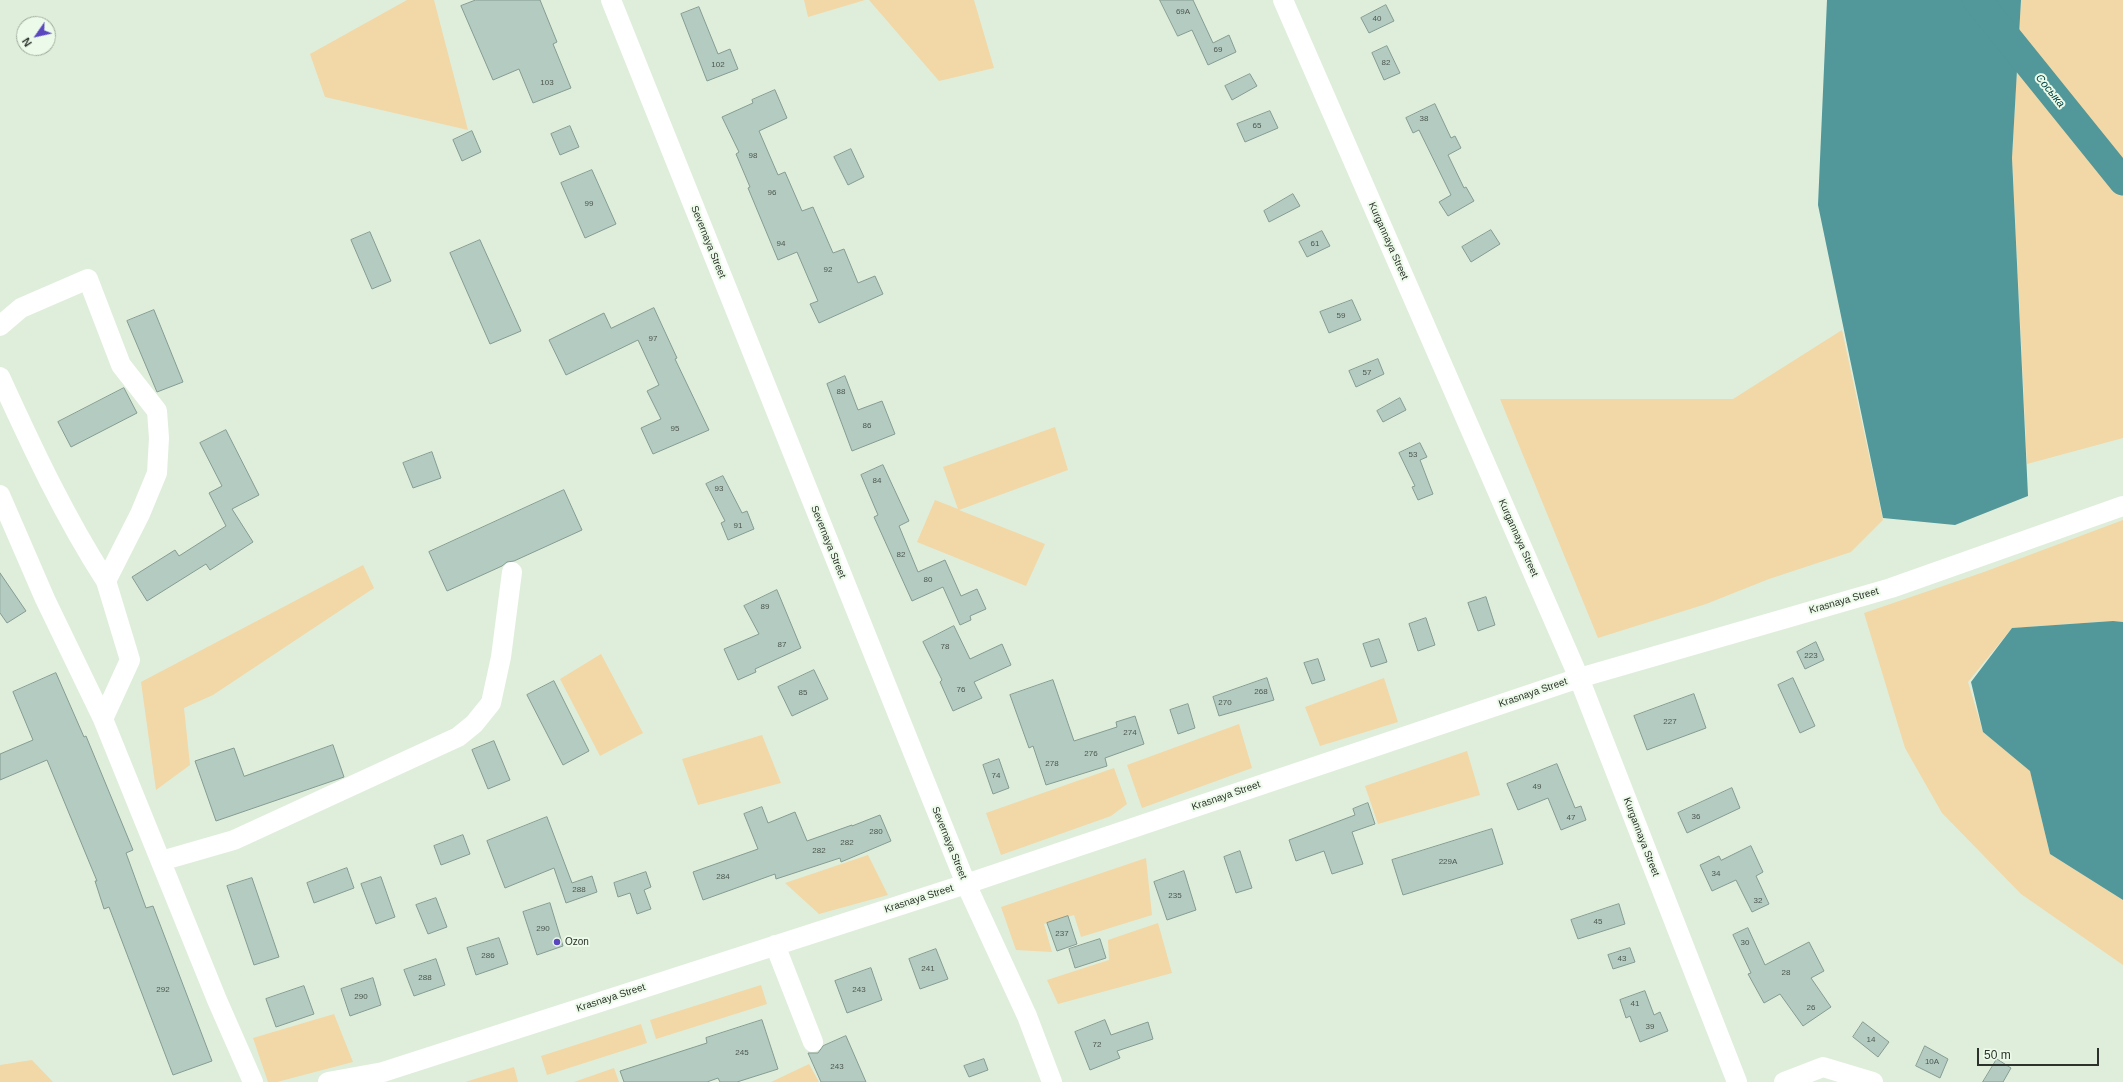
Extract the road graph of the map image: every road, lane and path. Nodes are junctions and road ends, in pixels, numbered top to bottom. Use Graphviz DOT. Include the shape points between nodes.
graph roads {
  1 [pos="610,0"];
  2 [pos="1283,0"];
  3 [pos="0,326"];
  4 [pos="0,377"];
  5 [pos="0,496"];
  6 [pos="2123,506"];
  7 [pos="512,572"];
  8 [pos="106,581"];
  9 [pos="1579,678"];
  10 [pos="103,719"];
  11 [pos="161,860"];
  12 [pos="966,884"];
  13 [pos="775,945"];
  14 [pos="813,1042"];
  15 [pos="385,1077"];
  16 [pos="253,1082"];
  17 [pos="328,1082"];
  18 [pos="1052,1082"];
  19 [pos="1737,1082"];
  20 [pos="1784,1082"];
  21 [pos="1873,1082"];
  1 -- 12 [label="street, Severnaya Street"];
  2 -- 9 [label="street, Kurgannaya Street"];
  3 -- 8 [label="street" via="21,308 88,279 120,365 157,411 157,473 140,514"];
  4 -- 8 [label="street" via="40,463 81,541"];
  5 -- 10 [label="street" via="45,599"];
  6 -- 9 [label="street, Krasnaya Street" via="1891,588"];
  7 -- 11 [label="street" via="501,657 491,703 474,724 458,737 234,840"];
  8 -- 10 [label="street" via="130,660"];
  9 -- 12 [label="street, Krasnaya Street"];
  9 -- 19 [label="street, Kurgannaya Street"];
  10 -- 11 [label="street"];
  11 -- 16 [label="street"];
  12 -- 13 [label="street, Krasnaya Street"];
  12 -- 18 [label="street, Severnaya Street" via="1027,1016"];
  13 -- 14 [label="street"];
  13 -- 15 [label="street, Krasnaya Street"];
  15 -- 17 [label="street, Krasnaya Street"];
  20 -- 21 [label="street" via="1823,1067"];
}
